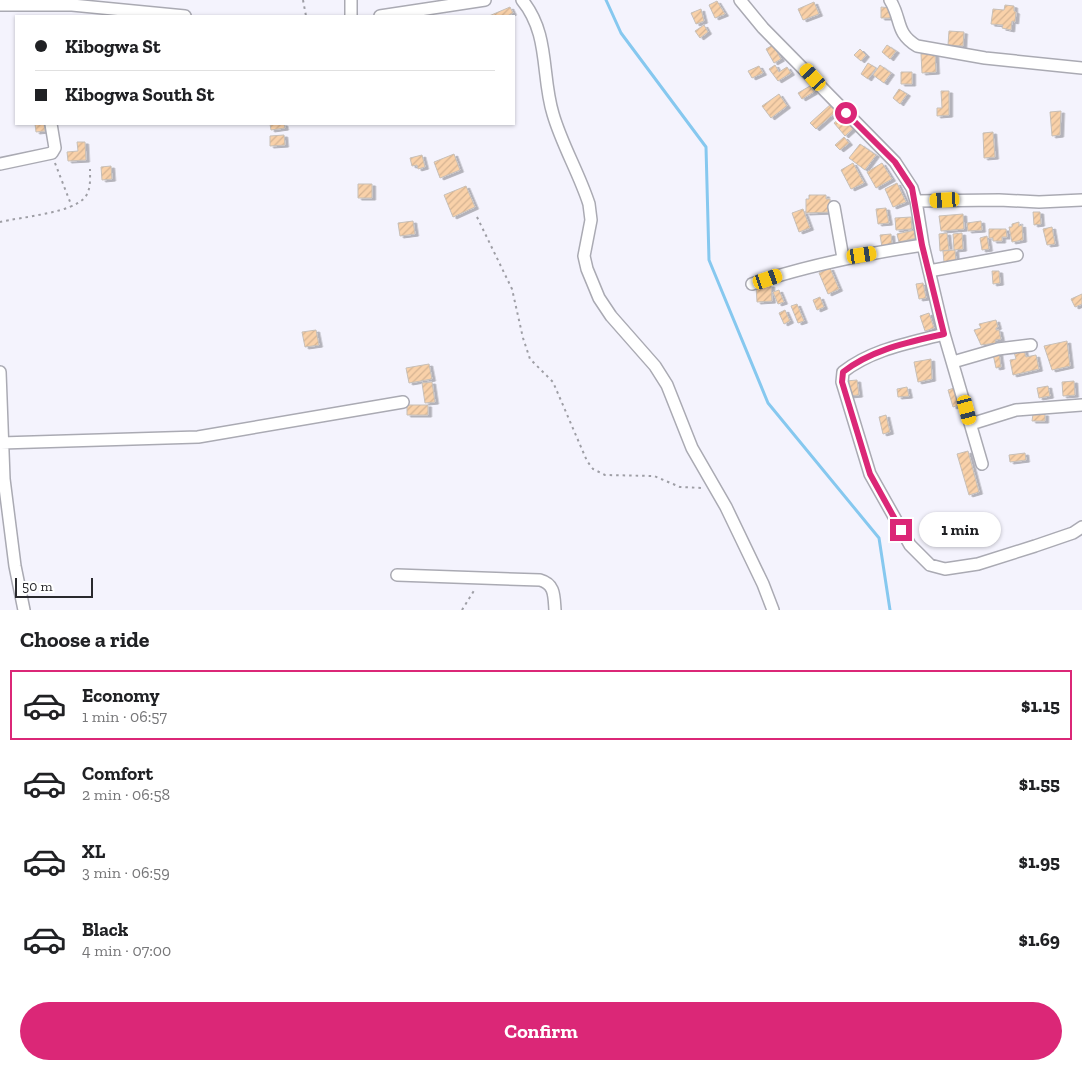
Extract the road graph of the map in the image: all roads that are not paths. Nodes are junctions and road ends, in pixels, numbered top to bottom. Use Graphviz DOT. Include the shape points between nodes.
graph roads {
  1 [pos="351,0"];
  2 [pos="485,0"];
  3 [pos="522,0"];
  4 [pos="740,0"];
  5 [pos="890,0"];
  6 [pos="0,5"];
  7 [pos="115,5"];
  8 [pos="29,10"];
  9 [pos="179,15"];
  10 [pos="351,15"];
  11 [pos="387,15"];
  12 [pos="1082,68"];
  13 [pos="51,125"];
  14 [pos="0,164"];
  15 [pos="1082,200"];
  16 [pos="916,202"];
  17 [pos="834,207"];
  18 [pos="922,245"];
  19 [pos="1017,255"];
  20 [pos="843,258"];
  21 [pos="929,272"];
  22 [pos="752,284"];
  23 [pos="944,334"];
  24 [pos="1031,345"];
  25 [pos="953,362"];
  26 [pos="0,372"];
  27 [pos="403,402"];
  28 [pos="1082,405"];
  29 [pos="971,424"];
  30 [pos="1,443"];
  31 [pos="982,464"];
  32 [pos="1082,527"];
  33 [pos="397,575"];
  34 [pos="24,610"];
  35 [pos="554,610"];
  36 [pos="773,610"];
  1 -- 10 [label="street"];
  2 -- 11 [label="street"];
  3 -- 36 [label="street" via="538,24 552,112 589,204 591,220 584,256 587,269 599,298 611,316 651,360 667,385 692,448 726,507"];
  4 -- 16 [label="street" via="763,28 895,162 912,188"];
  5 -- 12 [label="street" via="900,31 917,46 985,58"];
  6 -- 8 [label="street"];
  7 -- 8 [label="street"];
  7 -- 9 [label="street"];
  13 -- 14 [label="street" via="55,148 52,153"];
  15 -- 16 [label="street"];
  16 -- 18 [label="street"];
  17 -- 20 [label="street"];
  18 -- 20 [label="street"];
  18 -- 21 [label="street"];
  19 -- 21 [label="street"];
  20 -- 22 [label="street"];
  21 -- 23 [label="street"];
  23 -- 25 [label="street"];
  23 -- 32 [label="street" via="878,352 857,360 843,372 842,382 870,474 910,545 930,565 945,569 978,564 1073,533"];
  24 -- 25 [label="street" via="998,349"];
  25 -- 29 [label="street"];
  26 -- 30 [label="street"];
  27 -- 30 [label="street" via="198,436"];
  28 -- 29 [label="street" via="1016,410"];
  29 -- 31 [label="street"];
  30 -- 34 [label="street" via="15,566"];
  33 -- 35 [label="street" via="548,582 553,588"];
}
